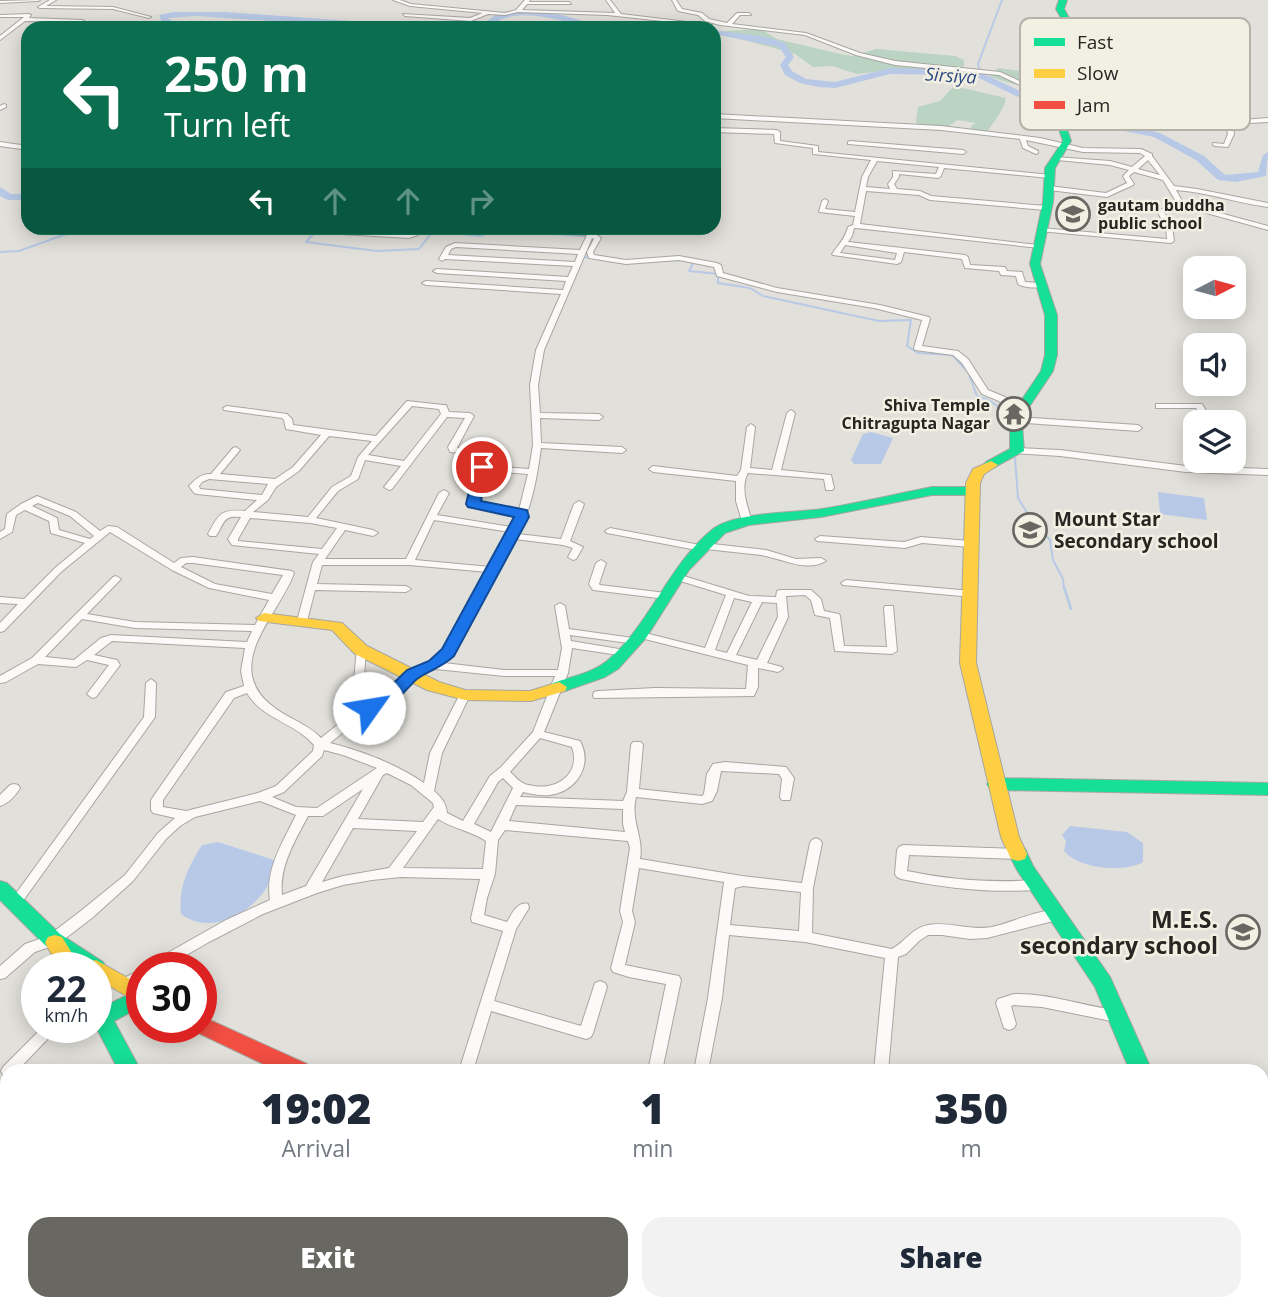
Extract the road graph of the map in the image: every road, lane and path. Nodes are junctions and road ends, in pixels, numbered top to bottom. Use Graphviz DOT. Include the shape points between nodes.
graph roads {
  1 [pos="38,0"];
  2 [pos="54,0"];
  3 [pos="395,0"];
  4 [pos="452,0"];
  5 [pos="608,0"];
  6 [pos="674,0"];
  7 [pos="1063,0"];
  8 [pos="528,1"];
  9 [pos="572,1"];
  10 [pos="0,2"];
  11 [pos="40,7"];
  12 [pos="438,8"];
  13 [pos="734,9"];
  14 [pos="451,10"];
  15 [pos="518,11"];
  16 [pos="489,13"];
  17 [pos="561,14"];
  18 [pos="739,14"];
  19 [pos="748,14"];
  20 [pos="405,15"];
  21 [pos="619,15"];
  22 [pos="0,16"];
  23 [pos="26,17"];
  24 [pos="149,17"];
  25 [pos="441,18"];
  26 [pos="1068,18"];
  27 [pos="21,21"];
  28 [pos="21,21"];
  29 [pos="82,21"];
  30 [pos="686,21"];
  31 [pos="710,21"];
  32 [pos="721,24"];
  33 [pos="728,25"];
  34 [pos="0,38"];
  35 [pos="1020,83"];
  36 [pos="721,116"];
  37 [pos="1268,120"];
  38 [pos="1250,122"];
  39 [pos="929,127"];
  40 [pos="721,130"];
  41 [pos="1064,130"];
  42 [pos="1230,130"];
  43 [pos="1023,138"];
  44 [pos="850,143"];
  45 [pos="0,144"];
  46 [pos="1215,144"];
  47 [pos="21,147"];
  48 [pos="929,149"];
  49 [pos="939,150"];
  50 [pos="963,152"];
  51 [pos="1036,152"];
  52 [pos="1060,153"];
  53 [pos="1150,155"];
  54 [pos="875,159"];
  55 [pos="925,163"];
  56 [pos="942,166"];
  57 [pos="1135,169"];
  58 [pos="1163,178"];
  59 [pos="1049,182"];
  60 [pos="1172,188"];
  61 [pos="863,189"];
  62 [pos="894,190"];
  63 [pos="825,201"];
  64 [pos="1181,204"];
  65 [pos="1268,205"];
  66 [pos="1046,208"];
  67 [pos="859,214"];
  68 [pos="856,226"];
  69 [pos="1268,228"];
  70 [pos="1041,230"];
  71 [pos="914,232"];
  72 [pos="392,235"];
  73 [pos="412,235"];
  74 [pos="590,235"];
  75 [pos="592,235"];
  76 [pos="842,243"];
  77 [pos="1038,247"];
  78 [pos="508,248"];
  79 [pos="902,250"];
  80 [pos="582,252"];
  81 [pos="501,260"];
  82 [pos="577,264"];
  83 [pos="436,271"];
  84 [pos="495,274"];
  85 [pos="572,279"];
  86 [pos="426,283"];
  87 [pos="1041,285"];
  88 [pos="566,292"];
  89 [pos="1159,406"];
  90 [pos="227,408"];
  91 [pos="1202,410"];
  92 [pos="791,413"];
  93 [pos="445,414"];
  94 [pos="536,415"];
  95 [pos="1018,416"];
  96 [pos="599,417"];
  97 [pos="751,428"];
  98 [pos="1138,428"];
  99 [pos="327,433"];
  100 [pos="378,439"];
  101 [pos="537,446"];
  102 [pos="236,450"];
  103 [pos="622,450"];
  104 [pos="1017,451"];
  105 [pos="362,457"];
  106 [pos="407,464"];
  107 [pos="482,467"];
  108 [pos="653,469"];
  109 [pos="1183,469"];
  110 [pos="1246,471"];
  111 [pos="533,472"];
  112 [pos="1268,472"];
  113 [pos="776,473"];
  114 [pos="743,474"];
  115 [pos="214,476"];
  116 [pos="246,479"];
  117 [pos="278,482"];
  118 [pos="389,488"];
  119 [pos="829,488"];
  120 [pos="972,491"];
  121 [pos="443,493"];
  122 [pos="233,495"];
  123 [pos="265,498"];
  124 [pos="579,504"];
  125 [pos="24,506"];
  126 [pos="226,513"];
  127 [pos="522,513"];
  128 [pos="249,514"];
  129 [pos="431,517"];
  130 [pos="310,520"];
  131 [pos="747,521"];
  132 [pos="343,526"];
  133 [pos="610,531"];
  134 [pos="373,533"];
  135 [pos="513,533"];
  136 [pos="213,534"];
  137 [pos="0,536"];
  138 [pos="94,538"];
  139 [pos="820,539"];
  140 [pos="565,542"];
  141 [pos="970,544"];
  142 [pos="703,547"];
  143 [pos="321,557"];
  144 [pos="573,557"];
  145 [pos="821,561"];
  146 [pos="409,562"];
  147 [pos="601,563"];
  148 [pos="175,568"];
  149 [pos="494,570"];
  150 [pos="677,577"];
  151 [pos="116,579"];
  152 [pos="846,583"];
  153 [pos="312,587"];
  154 [pos="406,589"];
  155 [pos="731,594"];
  156 [pos="972,594"];
  157 [pos="666,596"];
  158 [pos="275,598"];
  159 [pos="0,600"];
  160 [pos="782,600"];
  161 [pos="758,601"];
  162 [pos="26,603"];
  163 [pos="560,606"];
  164 [pos="889,608"];
  165 [pos="80,616"];
  166 [pos="302,621"];
  167 [pos="261,623"];
  168 [pos="0,629"];
  169 [pos="563,631"];
  170 [pos="634,643"];
  171 [pos="566,644"];
  172 [pos="250,645"];
  173 [pos="361,650"];
  174 [pos="709,651"];
  175 [pos="731,655"];
  176 [pos="87,657"];
  177 [pos="36,660"];
  178 [pos="757,663"];
  179 [pos="435,665"];
  180 [pos="778,669"];
  181 [pos="413,674"];
  182 [pos="560,681"];
  183 [pos="1,682"];
  184 [pos="151,683"];
  185 [pos="249,688"];
  186 [pos="92,694"];
  187 [pos="465,695"];
  188 [pos="598,695"];
  189 [pos="351,719"];
  190 [pos="538,734"];
  191 [pos="320,745"];
  192 [pos="637,745"];
  193 [pos="382,771"];
  194 [pos="503,772"];
  195 [pos="996,784"];
  196 [pos="519,787"];
  197 [pos="14,788"];
  198 [pos="1265,789"];
  199 [pos="428,793"];
  200 [pos="261,797"];
  201 [pos="786,797"];
  202 [pos="631,799"];
  203 [pos="512,801"];
  204 [pos="0,802"];
  205 [pos="441,807"];
  206 [pos="304,812"];
  207 [pos="187,816"];
  208 [pos="350,823"];
  209 [pos="501,825"];
  210 [pos="426,827"];
  211 [pos="466,827"];
  212 [pos="633,837"];
  213 [pos="492,839"];
  214 [pos="816,843"];
  215 [pos="1018,854"];
  216 [pos="634,862"];
  217 [pos="392,873"];
  218 [pos="489,874"];
  219 [pos="743,881"];
  220 [pos="1035,885"];
  221 [pos="0,888"];
  222 [pos="807,888"];
  223 [pos="310,891"];
  224 [pos="16,902"];
  225 [pos="277,903"];
  226 [pos="523,908"];
  227 [pos="1056,915"];
  228 [pos="510,928"];
  229 [pos="724,929"];
  230 [pos="804,937"];
  231 [pos="53,940"];
  232 [pos="61,952"];
  233 [pos="71,952"];
  234 [pos="180,952"];
  235 [pos="892,954"];
  236 [pos="0,974"];
  237 [pos="112,978"];
  238 [pos="126,983"];
  239 [pos="123,985"];
  240 [pos="126,987"];
  241 [pos="600,987"];
  242 [pos="487,1004"];
  243 [pos="1116,1016"];
  244 [pos="1009,1024"];
  245 [pos="217,1033"];
  246 [pos="112,1037"];
  247 [pos="36,1043"];
  248 [pos="14,1064"];
  249 [pos="126,1064"];
  250 [pos="284,1064"];
  251 [pos="469,1064"];
  252 [pos="656,1064"];
  253 [pos="702,1064"];
  254 [pos="882,1064"];
  255 [pos="1138,1064"];
  1 -- 10 [label="street"];
  2 -- 11 [label="street"];
  3 -- 12 [label="street"];
  4 -- 12 [label="street"];
  5 -- 21 [label="street"];
  6 -- 31 [label="street" via="680,10"];
  7 -- 26 [label="street" via="1060,9"];
  8 -- 9 [label="street"];
  8 -- 15 [label="street"];
  9 -- 17 [label="street"];
  11 -- 23 [label="street"];
  11 -- 24 [label="street" via="113,8"];
  12 -- 14 [label="street"];
  13 -- 18 [label="street"];
  14 -- 16 [label="street"];
  14 -- 25 [label="street"];
  15 -- 16 [label="street"];
  15 -- 17 [label="street"];
  16 -- 25 [label="street" via="475,19"];
  17 -- 21 [label="street"];
  18 -- 19 [label="street"];
  18 -- 33 [label="street"];
  20 -- 25 [label="street"];
  21 -- 30 [label="street"];
  22 -- 23 [label="street"];
  23 -- 27 [label="street"];
  23 -- 29 [label="street"];
  28 -- 34 [label="street"];
  32 -- 33 [label="street"];
  33 -- 35 [label="street" via="806,34 895,63 1000,74"];
  36 -- 39 [label="street"];
  37 -- 38 [label="street"];
  39 -- 43 [label="street"];
  39 -- 48 [label="street"];
  40 -- 54 [label="street" via="776,132 777,142 816,147 815,153"];
  41 -- 52 [label="street" via="1067,136"];
  42 -- 46 [label="street" via="1226,146"];
  43 -- 51 [label="street" via="1026,147"];
  43 -- 52 [label="street"];
  44 -- 48 [label="street"];
  45 -- 47 [label="street"];
  48 -- 49 [label="street"];
  49 -- 50 [label="street"];
  49 -- 55 [label="street"];
  52 -- 53 [label="street" via="1141,150"];
  52 -- 57 [label="street"];
  52 -- 59 [label="street" via="1050,168"];
  53 -- 57 [label="street"];
  53 -- 58 [label="street"];
  54 -- 55 [label="street"];
  54 -- 61 [label="street"];
  55 -- 56 [label="street"];
  56 -- 59 [label="street"];
  56 -- 62 [label="street" via="935,177 895,173"];
  57 -- 58 [label="street"];
  57 -- 59 [label="street" via="1126,176 1131,184 1107,195"];
  58 -- 60 [label="street"];
  59 -- 66 [label="street"];
  60 -- 64 [label="street"];
  60 -- 65 [label="street"];
  61 -- 62 [label="street"];
  61 -- 67 [label="street"];
  62 -- 66 [label="street" via="930,198"];
  63 -- 67 [label="street" via="821,211"];
  64 -- 69 [label="street"];
  64 -- 70 [label="street" via="1160,211 1171,241"];
  66 -- 70 [label="street"];
  67 -- 68 [label="street"];
  68 -- 71 [label="street"];
  68 -- 76 [label="street" via="850,227"];
  70 -- 77 [label="street"];
  71 -- 77 [label="street"];
  71 -- 79 [label="street"];
  72 -- 73 [label="street"];
  74 -- 80 [label="street"];
  75 -- 95 [label="street" via="598,238 591,257 626,262 685,258 717,265 720,274 789,294 926,318 918,348 955,353 985,392 1002,399"];
  76 -- 79 [label="street"];
  76 -- 79 [label="street" via="835,254 897,262"];
  77 -- 87 [label="street" via="1035,264"];
  78 -- 80 [label="street"];
  78 -- 81 [label="street"];
  78 -- 81 [label="street" via="455,245 443,258"];
  79 -- 87 [label="street" via="965,257 967,267 1002,270 1018,274 1022,284"];
  80 -- 82 [label="street"];
  81 -- 82 [label="street"];
  81 -- 84 [label="street"];
  82 -- 85 [label="street"];
  83 -- 84 [label="street"];
  84 -- 85 [label="street"];
  85 -- 88 [label="street"];
  86 -- 88 [label="street"];
  87 -- 95 [label="street" via="1053,328 1051,355 1047,372"];
  88 -- 94 [label="street" via="540,350 534,385"];
  89 -- 91 [label="street" via="1199,406"];
  90 -- 99 [label="street" via="284,416 289,427"];
  92 -- 113 [label="street"];
  93 -- 100 [label="street" via="443,407 410,403"];
  93 -- 106 [label="street"];
  93 -- 107 [label="street" via="470,416 452,447 487,453"];
  94 -- 96 [label="street"];
  94 -- 101 [label="street"];
  95 -- 98 [label="street"];
  95 -- 104 [label="street"];
  97 -- 114 [label="street"];
  99 -- 100 [label="street"];
  99 -- 117 [label="street" via="296,469"];
  100 -- 105 [label="street"];
  101 -- 103 [label="street"];
  101 -- 111 [label="street"];
  102 -- 115 [label="street"];
  104 -- 109 [label="street"];
  104 -- 120 [label="street" via="978,472"];
  105 -- 106 [label="street"];
  105 -- 130 [label="street" via="355,477 335,489"];
  106 -- 118 [label="street"];
  107 -- 111 [label="street"];
  107 -- 127 [label="street" via="473,504"];
  108 -- 114 [label="street"];
  110 -- 112 [label="street"];
  111 -- 127 [label="street"];
  113 -- 114 [label="street"];
  113 -- 119 [label="street" via="828,477"];
  114 -- 131 [label="street" via="741,501"];
  115 -- 116 [label="street"];
  115 -- 122 [label="street" via="202,477 194,489"];
  116 -- 117 [label="street"];
  116 -- 122 [label="street"];
  117 -- 123 [label="street"];
  120 -- 131 [label="street" via="932,491 821,513"];
  120 -- 141 [label="street"];
  121 -- 129 [label="street"];
  122 -- 123 [label="street"];
  122 -- 126 [label="street"];
  123 -- 128 [label="street"];
  124 -- 140 [label="street"];
  125 -- 137 [label="street" via="9,517 9,530"];
  125 -- 138 [label="street" via="54,520 56,532"];
  125 -- 138 [label="street" via="45,500 73,514"];
  126 -- 128 [label="street"];
  126 -- 136 [label="street"];
  127 -- 135 [label="street"];
  128 -- 130 [label="street"];
  128 -- 143 [label="street" via="235,534 235,543"];
  129 -- 135 [label="street"];
  129 -- 146 [label="street"];
  130 -- 132 [label="street"];
  131 -- 142 [label="street" via="720,530"];
  132 -- 134 [label="street"];
  132 -- 143 [label="street"];
  133 -- 142 [label="street"];
  135 -- 140 [label="street"];
  135 -- 149 [label="street"];
  138 -- 148 [label="street" via="114,529"];
  138 -- 162 [label="street"];
  139 -- 141 [label="street"];
  140 -- 144 [label="street" via="578,547"];
  141 -- 156 [label="street"];
  142 -- 145 [label="street" via="766,553 795,562"];
  142 -- 150 [label="street"];
  143 -- 146 [label="street"];
  143 -- 153 [label="street"];
  146 -- 149 [label="street"];
  147 -- 157 [label="street" via="594,587"];
  148 -- 158 [label="street" via="212,586"];
  148 -- 158 [label="street" via="184,560 193,560 289,573"];
  149 -- 179 [label="street" via="448,652"];
  150 -- 155 [label="street"];
  150 -- 157 [label="street"];
  151 -- 165 [label="street"];
  152 -- 156 [label="street"];
  153 -- 154 [label="street"];
  153 -- 166 [label="street"];
  155 -- 161 [label="street"];
  155 -- 174 [label="street"];
  156 -- 195 [label="street" via="968,663"];
  157 -- 170 [label="street"];
  158 -- 167 [label="street"];
  159 -- 162 [label="street"];
  160 -- 161 [label="street"];
  160 -- 164 [label="street" via="781,593 807,592 816,599 819,613 835,615 839,649 892,651"];
  160 -- 178 [label="street" via="783,617"];
  161 -- 175 [label="street"];
  162 -- 168 [label="street"];
  163 -- 169 [label="street"];
  165 -- 167 [label="street" via="176,628"];
  165 -- 177 [label="street"];
  166 -- 167 [label="street"];
  166 -- 173 [label="street" via="337,626"];
  167 -- 172 [label="street"];
  169 -- 170 [label="street"];
  169 -- 171 [label="street"];
  170 -- 171 [label="street"];
  170 -- 174 [label="street"];
  170 -- 182 [label="street" via="599,673"];
  171 -- 182 [label="street"];
  172 -- 176 [label="street" via="111,638"];
  172 -- 185 [label="street"];
  173 -- 181 [label="street"];
  173 -- 189 [label="street"];
  174 -- 175 [label="street"];
  175 -- 178 [label="street"];
  176 -- 177 [label="street" via="76,664"];
  176 -- 186 [label="street" via="115,665"];
  177 -- 183 [label="street"];
  178 -- 180 [label="street"];
  178 -- 188 [label="street" via="750,693"];
  179 -- 181 [label="street"];
  179 -- 182 [label="street"];
  181 -- 187 [label="street" via="433,686"];
  181 -- 189 [label="street" via="382,704"];
  182 -- 187 [label="street" via="531,696"];
  182 -- 190 [label="street"];
  184 -- 224 [label="street" via="149,717"];
  185 -- 191 [label="street" via="254,699 315,736"];
  185 -- 207 [label="street" via="230,695 157,800 157,810"];
  187 -- 199 [label="street" via="436,753"];
  189 -- 191 [label="street"];
  190 -- 194 [label="street"];
  190 -- 196 [label="street" via="576,744 581,751 579,768 554,790"];
  191 -- 193 [label="street" via="357,754"];
  191 -- 200 [label="street" via="318,753 280,789"];
  192 -- 202 [label="street"];
  193 -- 199 [label="street"];
  193 -- 206 [label="street" via="327,809"];
  193 -- 208 [label="street"];
  194 -- 196 [label="street"];
  194 -- 211 [label="street" via="484,792"];
  195 -- 198 [label="street"];
  195 -- 215 [label="street"];
  196 -- 203 [label="street"];
  197 -- 204 [label="street"];
  199 -- 205 [label="street"];
  200 -- 206 [label="street"];
  200 -- 207 [label="street"];
  201 -- 202 [label="street" via="788,778 782,770 717,767 708,799"];
  202 -- 203 [label="street"];
  202 -- 212 [label="street"];
  203 -- 209 [label="street"];
  205 -- 210 [label="street"];
  205 -- 211 [label="street" via="441,815 450,823"];
  206 -- 225 [label="street" via="284,850 275,884"];
  207 -- 231 [label="street" via="162,836 129,878"];
  208 -- 210 [label="street"];
  208 -- 223 [label="street"];
  209 -- 212 [label="street"];
  209 -- 213 [label="street"];
  210 -- 217 [label="street"];
  211 -- 213 [label="street"];
  212 -- 216 [label="street"];
  213 -- 218 [label="street"];
  214 -- 222 [label="street"];
  215 -- 220 [label="street"];
  215 -- 220 [label="street" via="904,850 901,874 995,886"];
  216 -- 219 [label="street"];
  216 -- 252 [label="street" via="626,911 629,922 618,968 674,980"];
  217 -- 218 [label="street"];
  217 -- 223 [label="street"];
  218 -- 228 [label="street" via="477,918"];
  219 -- 222 [label="street"];
  219 -- 229 [label="street" via="729,884"];
  220 -- 227 [label="street"];
  221 -- 224 [label="street"];
  222 -- 230 [label="street"];
  223 -- 225 [label="street"];
  224 -- 231 [label="street"];
  225 -- 234 [label="street"];
  226 -- 228 [label="street"];
  227 -- 235 [label="street" via="976,934 921,932 901,952"];
  227 -- 243 [label="street" via="1103,983"];
  228 -- 242 [label="street"];
  229 -- 230 [label="street"];
  229 -- 253 [label="street"];
  230 -- 235 [label="street"];
  231 -- 232 [label="street"];
  231 -- 233 [label="street"];
  231 -- 236 [label="street" via="30,948"];
  235 -- 254 [label="street"];
  237 -- 239 [label="street"];
  238 -- 239 [label="street"];
  239 -- 240 [label="street"];
  241 -- 242 [label="street" via="586,1033"];
  242 -- 251 [label="street"];
  243 -- 244 [label="street" via="1037,1000 1009,1000 1003,1003"];
  243 -- 255 [label="street"];
  245 -- 250 [label="street"];
  246 -- 249 [label="street"];
  247 -- 248 [label="street"];
}
